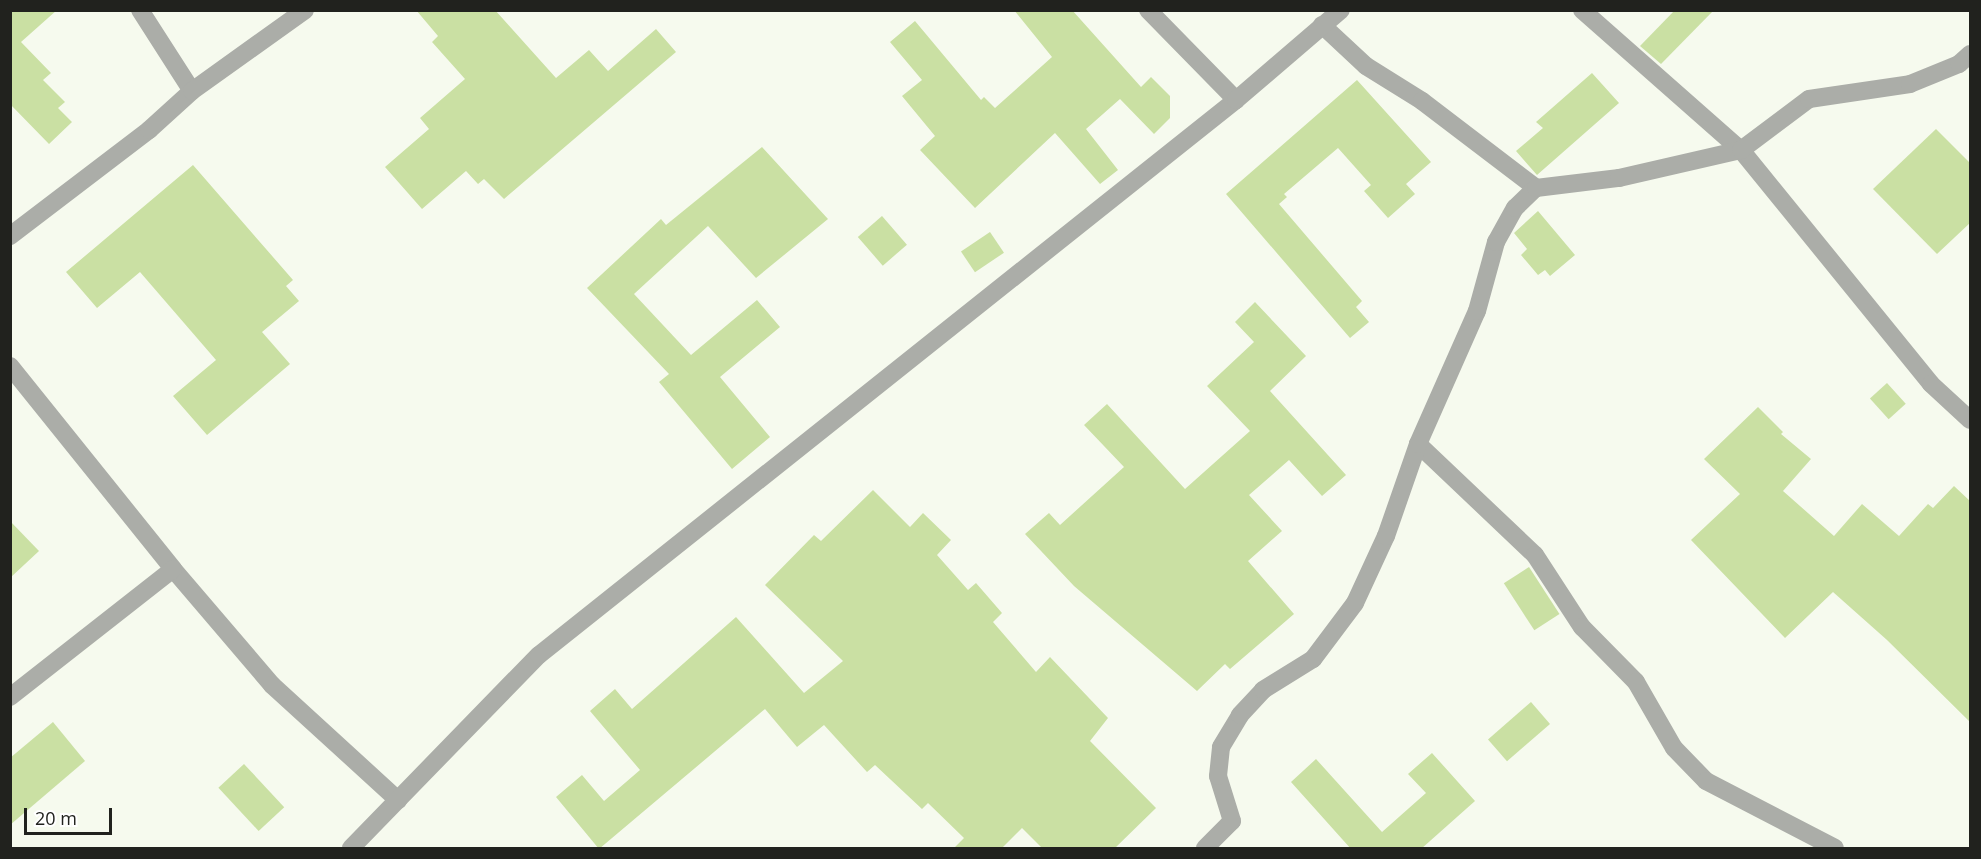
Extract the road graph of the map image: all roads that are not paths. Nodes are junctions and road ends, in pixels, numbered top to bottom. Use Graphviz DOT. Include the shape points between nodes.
graph roads {
  1 [pos="140,10"];
  2 [pos="305,10"];
  3 [pos="1148,10"];
  4 [pos="1341,10"];
  5 [pos="1582,10"];
  6 [pos="1322,25"];
  7 [pos="1971,54"];
  8 [pos="192,91"];
  9 [pos="1236,100"];
  10 [pos="1741,150"];
  11 [pos="1536,188"];
  12 [pos="10,236"];
  13 [pos="10,366"];
  14 [pos="1971,420"];
  15 [pos="1418,444"];
  16 [pos="173,569"];
  17 [pos="10,697"];
  18 [pos="398,800"];
  19 [pos="351,849"];
  20 [pos="1205,849"];
  21 [pos="1836,849"];
  1 -- 8 [label="street"];
  2 -- 8 [label="street"];
  3 -- 9 [label="street"];
  4 -- 6 [label="street"];
  5 -- 10 [label="street"];
  6 -- 9 [label="street"];
  6 -- 11 [label="street" via="1366,66 1422,101"];
  7 -- 10 [label="street" via="1959,64 1911,84 1809,99"];
  8 -- 12 [label="street" via="149,130"];
  9 -- 18 [label="street" via="539,655"];
  10 -- 11 [label="street" via="1619,178"];
  10 -- 14 [label="street" via="1931,384"];
  11 -- 15 [label="street" via="1515,208 1496,242 1477,311"];
  13 -- 16 [label="street"];
  15 -- 20 [label="street" via="1386,536 1355,603 1313,659 1263,690 1240,715 1221,747 1218,776 1232,821"];
  15 -- 21 [label="street" via="1535,555 1582,627 1636,682 1674,748 1706,781"];
  16 -- 17 [label="street"];
  16 -- 18 [label="street" via="272,685"];
  18 -- 19 [label="street"];
}
